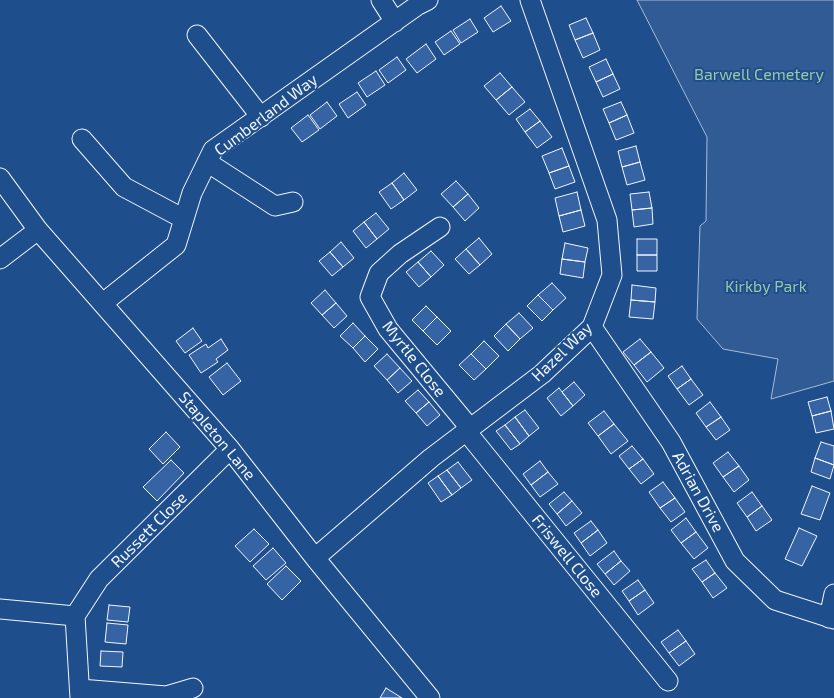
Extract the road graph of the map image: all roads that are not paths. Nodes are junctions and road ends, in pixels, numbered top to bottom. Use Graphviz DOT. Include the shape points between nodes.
graph roads {
  1 [pos="381,0"];
  2 [pos="428,0"];
  3 [pos="530,0"];
  4 [pos="395,22"];
  5 [pos="197,35"];
  6 [pos="261,117"];
  7 [pos="82,139"];
  8 [pos="207,162"];
  9 [pos="0,178"];
  10 [pos="293,202"];
  11 [pos="184,219"];
  12 [pos="440,227"];
  13 [pos="38,230"];
  14 [pos="0,258"];
  15 [pos="103,304"];
  16 [pos="592,327"];
  17 [pos="468,430"];
  18 [pos="230,449"];
  19 [pos="316,558"];
  20 [pos="834,594"];
  21 [pos="0,608"];
  22 [pos="74,616"];
  23 [pos="831,618"];
  24 [pos="668,681"];
  25 [pos="193,688"];
  26 [pos="80,694"];
  27 [pos="167,697"];
  28 [pos="430,698"];
  1 -- 4 [label="street"];
  2 -- 4 [label="street, Cumberland Way"];
  3 -- 16 [label="street, Hazel Way" via="607,220 612,275"];
  4 -- 6 [label="street, Cumberland Way"];
  5 -- 6 [label="street"];
  6 -- 8 [label="street, Cumberland Way" via="213,150"];
  7 -- 11 [label="street" via="124,187"];
  8 -- 10 [label="street" via="276,206"];
  8 -- 11 [label="street, Cumberland Way"];
  9 -- 13 [label="street, Stapleton Lane"];
  11 -- 15 [label="street, Cumberland Way" via="176,245"];
  12 -- 17 [label="street, Myrtle Close" via="378,273 370,297 388,329"];
  13 -- 14 [label="street"];
  13 -- 15 [label="street, Stapleton Lane"];
  15 -- 18 [label="street, Stapleton Lane"];
  16 -- 17 [label="street, Hazel Way" via="542,374"];
  16 -- 23 [label="street, Adrian Drive" via="671,442 735,560 775,600"];
  17 -- 19 [label="street, Hazel Way"];
  17 -- 24 [label="street, Friswell Close"];
  18 -- 19 [label="street, Stapleton Lane"];
  18 -- 22 [label="street, Russett Close" via="99,579"];
  19 -- 28 [label="street, Stapleton Lane"];
  20 -- 23 [label="street"];
  21 -- 22 [label="street"];
  22 -- 26 [label="street"];
  25 -- 27 [label="street"];
  26 -- 27 [label="street"];
}
